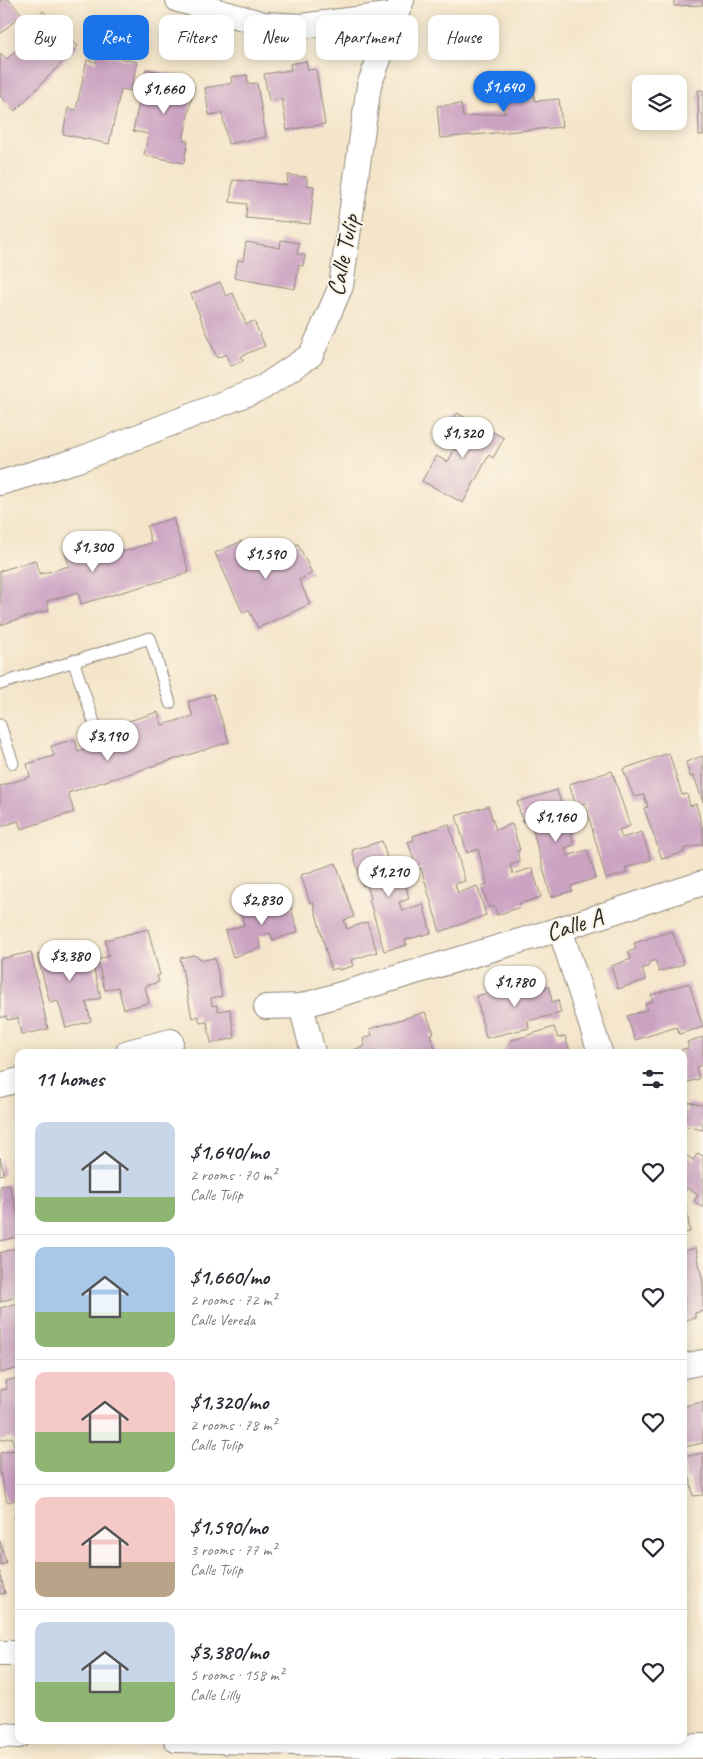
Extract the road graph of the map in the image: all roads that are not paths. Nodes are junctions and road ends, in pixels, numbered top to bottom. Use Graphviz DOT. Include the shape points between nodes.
graph roads {
  1 [pos="178,0"];
  2 [pos="399,7"];
  3 [pos="0,483"];
  4 [pos="73,660"];
  5 [pos="0,684"];
  6 [pos="170,702"];
  7 [pos="0,725"];
  8 [pos="95,725"];
  9 [pos="13,763"];
  10 [pos="703,883"];
  11 [pos="560,929"];
  12 [pos="300,1006"];
  13 [pos="266,1007"];
  14 [pos="171,1041"];
  15 [pos="140,1049"];
  16 [pos="312,1049"];
  17 [pos="599,1049"];
  18 [pos="15,1082"];
  19 [pos="0,1085"];
  20 [pos="703,1362"];
  21 [pos="687,1365"];
  22 [pos="0,1653"];
  23 [pos="15,1653"];
  24 [pos="0,1735"];
  25 [pos="15,1736"];
  26 [pos="332,1744"];
  27 [pos="703,1746"];
  1 -- 2 [label="street" via="264,24 300,26"];
  2 -- 3 [label="street, Calle Tulip" via="369,85 341,286 311,355 262,388 78,460"];
  4 -- 5 [label="lane"];
  4 -- 6 [label="lane" via="150,638"];
  4 -- 8 [label="lane"];
  7 -- 9 [label="lane"];
  10 -- 11 [label="street, Calle A"];
  11 -- 12 [label="street, Calle A"];
  11 -- 17 [label="street"];
  12 -- 13 [label="street, Calle A"];
  12 -- 16 [label="street"];
  14 -- 15 [label="street"];
  18 -- 19 [label="street"];
  20 -- 21 [label="street"];
  22 -- 23 [label="street"];
  24 -- 25 [label="street"];
  26 -- 27 [label="street" via="488,1748"];
}
